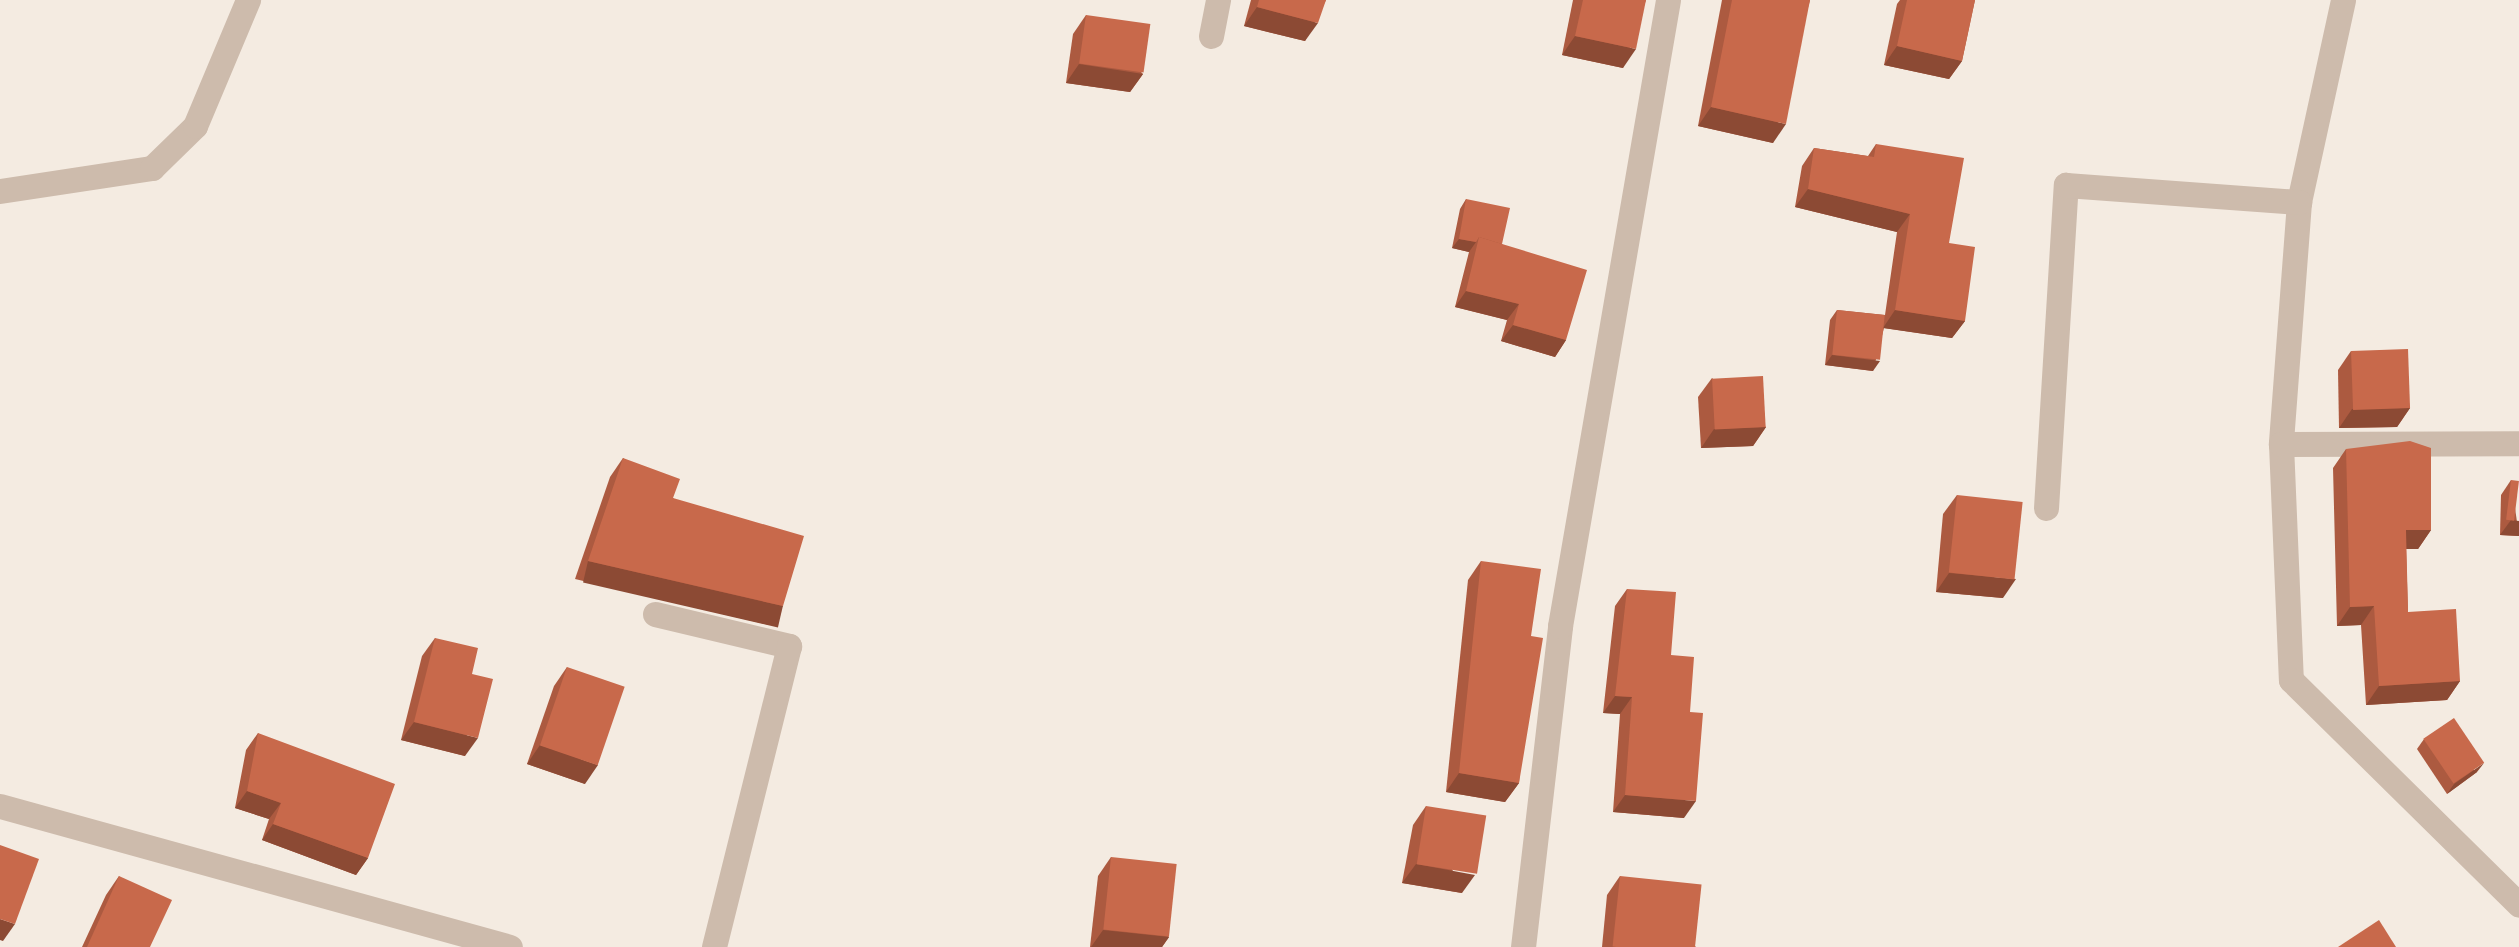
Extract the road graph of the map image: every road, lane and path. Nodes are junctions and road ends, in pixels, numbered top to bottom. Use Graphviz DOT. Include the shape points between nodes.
graph roads {
  1 [pos="248,0"];
  2 [pos="1218,0"];
  3 [pos="1668,0"];
  4 [pos="2343,0"];
  5 [pos="1211,36"];
  6 [pos="0,191"];
  7 [pos="2299,202"];
  8 [pos="2519,442"];
  9 [pos="2281,444"];
  10 [pos="2046,508"];
  11 [pos="654,614"];
  12 [pos="0,806"];
  13 [pos="2519,904"];
  14 [pos="510,947"];
  15 [pos="714,947"];
  16 [pos="1523,947"];
  1 -- 6 [label="street" via="195,126 152,168"];
  2 -- 5 [label="street"];
  3 -- 16 [label="street" via="1560,626"];
  4 -- 7 [label="street"];
  7 -- 9 [label="street"];
  7 -- 10 [label="street" via="2066,185"];
  8 -- 9 [label="street"];
  9 -- 13 [label="street" via="2291,680"];
  11 -- 15 [label="street" via="789,646"];
  12 -- 14 [label="street"];
}
